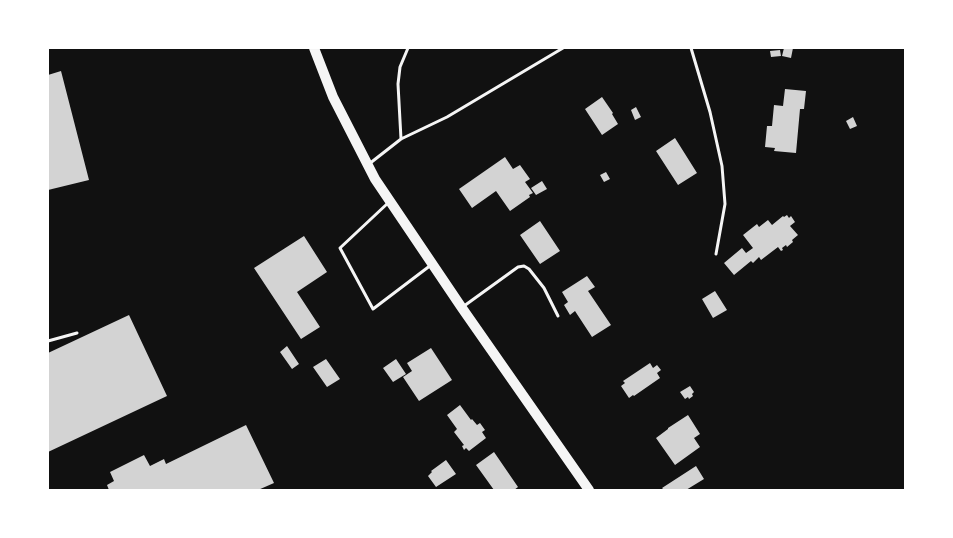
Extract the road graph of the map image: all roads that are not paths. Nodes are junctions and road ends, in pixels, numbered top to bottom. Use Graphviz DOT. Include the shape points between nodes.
graph roads {
  1 [pos="314,48"];
  2 [pos="408,48"];
  3 [pos="563,48"];
  4 [pos="691,48"];
  5 [pos="401,139"];
  6 [pos="368,165"];
  7 [pos="390,200"];
  8 [pos="716,254"];
  9 [pos="432,264"];
  10 [pos="462,308"];
  11 [pos="558,316"];
  12 [pos="77,333"];
  13 [pos="48,341"];
  14 [pos="589,490"];
  1 -- 6 [label="main road" via="333,96"];
  2 -- 5 [label="lane" via="400,67 398,84"];
  3 -- 5 [label="lane" via="447,117"];
  4 -- 8 [label="lane" via="722,166 725,204"];
  5 -- 6 [label="lane"];
  6 -- 7 [label="main road"];
  7 -- 9 [label="main road"];
  7 -- 9 [label="lane" via="340,248 373,310"];
  9 -- 10 [label="main road"];
  10 -- 11 [label="lane" via="518,267 524,266 544,288"];
  10 -- 14 [label="main road"];
  12 -- 13 [label="lane"];
}
